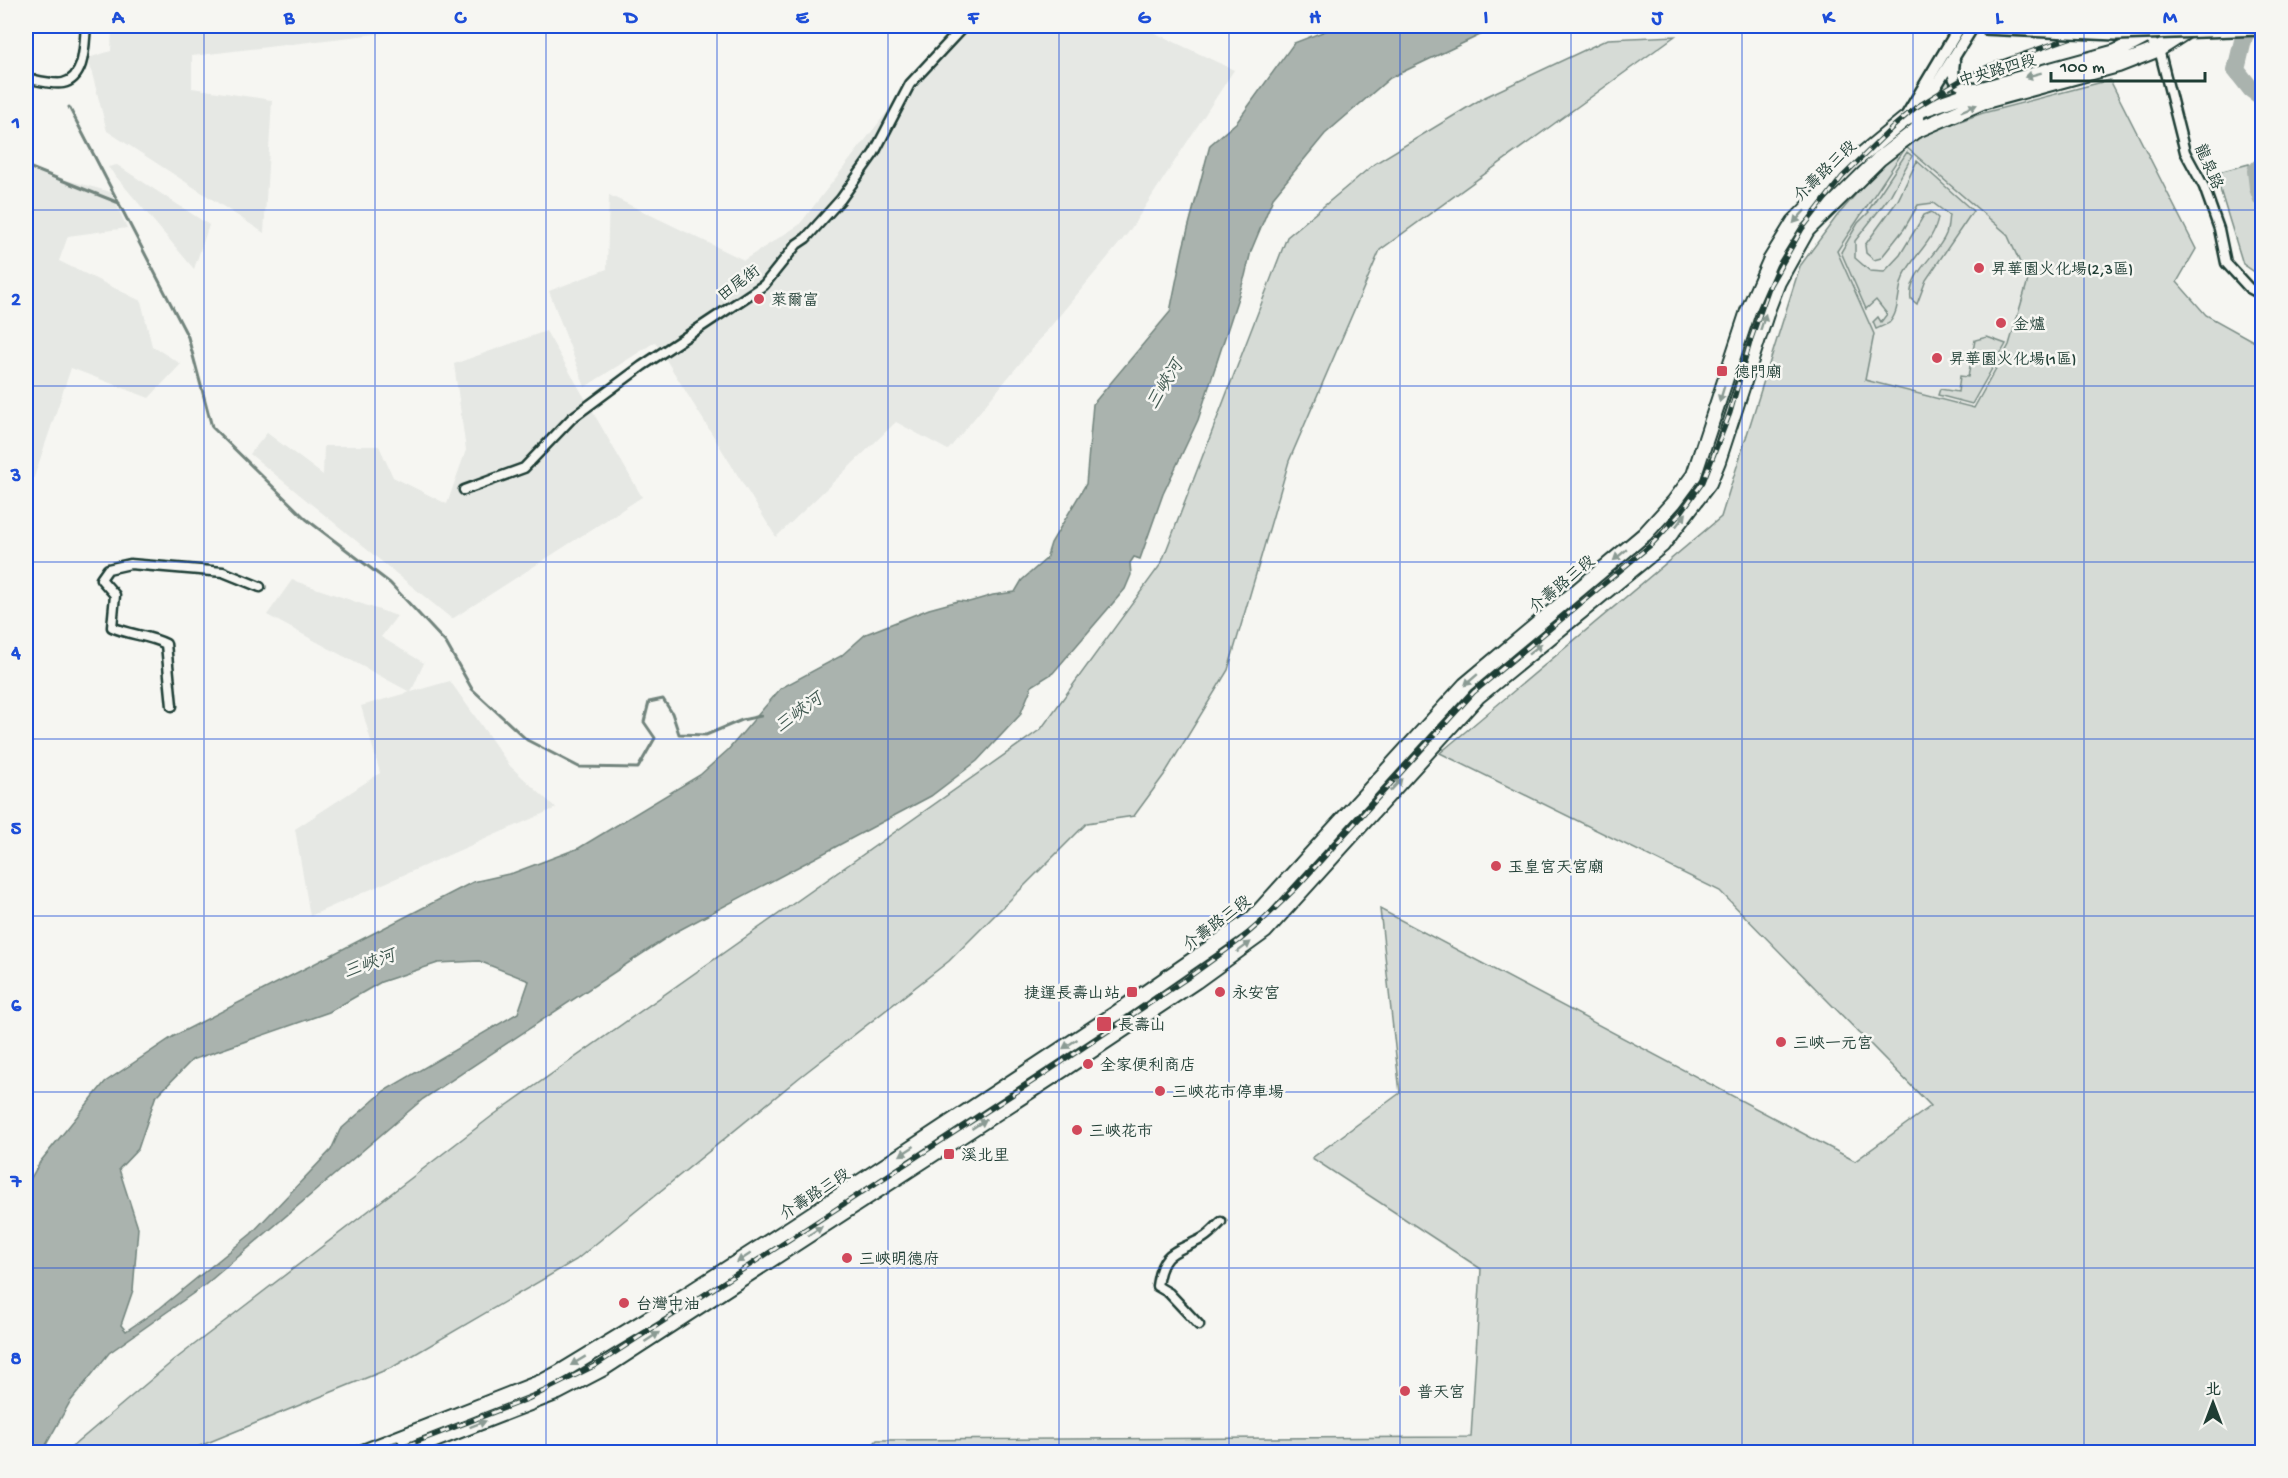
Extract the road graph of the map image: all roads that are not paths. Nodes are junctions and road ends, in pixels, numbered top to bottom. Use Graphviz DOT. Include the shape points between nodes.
graph roads {
  1 [pos="86,26"];
  2 [pos="964,26"];
  3 [pos="1960,26"];
  4 [pos="1973,26"];
  5 [pos="1983,26"];
  6 [pos="2166,26"];
  7 [pos="2194,26"];
  8 [pos="2262,27"];
  9 [pos="2147,37"];
  10 [pos="2158,49"];
  11 [pos="1954,57"];
  12 [pos="26,78"];
  13 [pos="1982,89"];
  14 [pos="1921,110"];
  15 [pos="1904,120"];
  16 [pos="1915,131"];
  17 [pos="2262,295"];
  18 [pos="464,490"];
  19 [pos="260,587"];
  20 [pos="172,706"];
  21 [pos="1221,1222"];
  22 [pos="1198,1325"];
  23 [pos="363,1452"];
  24 [pos="404,1452"];
  1 -- 12 [label="street" via="80,68 71,79 62,83"];
  2 -- 18 [label="street, 田尾街" via="910,84 874,153 841,199 764,285 572,418 524,468"];
  3 -- 15 [label="street"];
  4 -- 11 [label="street"];
  5 -- 8 [label="highway, bridge" via="2116,32"];
  6 -- 9 [label="main road, 中央路四段"];
  7 -- 10 [label="main road, 中央路四段"];
  9 -- 10 [label="street, 龍泉路"];
  9 -- 13 [label="main road, 中央路四段, one-way" via="2116,52"];
  16 -- 10 [label="main road, 中央路四段, one-way" via="1982,102 2118,65"];
  10 -- 17 [label="street, 龍泉路" via="2185,152 2216,218 2226,263 2249,288"];
  11 -- 13 [label="street" via="1952,73 1957,83"];
  11 -- 14 [label="street"];
  13 -- 14 [label="main road, 中央路四段"];
  14 -- 15 [label="main road, 中央路四段"];
  14 -- 16 [label="street"];
  15 -- 23 [label="main road, 介壽路三段, one-way" via="1853,162 1794,222 1770,261 1748,311 1694,475 1674,502 1645,534 1465,685 1252,919 963,1115 588,1355 544,1381"];
  24 -- 16 [label="main road, 介壽路三段, one-way" via="558,1392 604,1368 1064,1069 1265,931 1478,696 1662,545 1708,483 1719,461 1768,308 1807,230 1879,159"];
  19 -- 20 [label="street" via="223,572 130,564 108,570 101,579 115,595 112,627 166,644"];
  21 -- 22 [label="street" via="1206,1237 1169,1253 1159,1273 1157,1286"];
}
